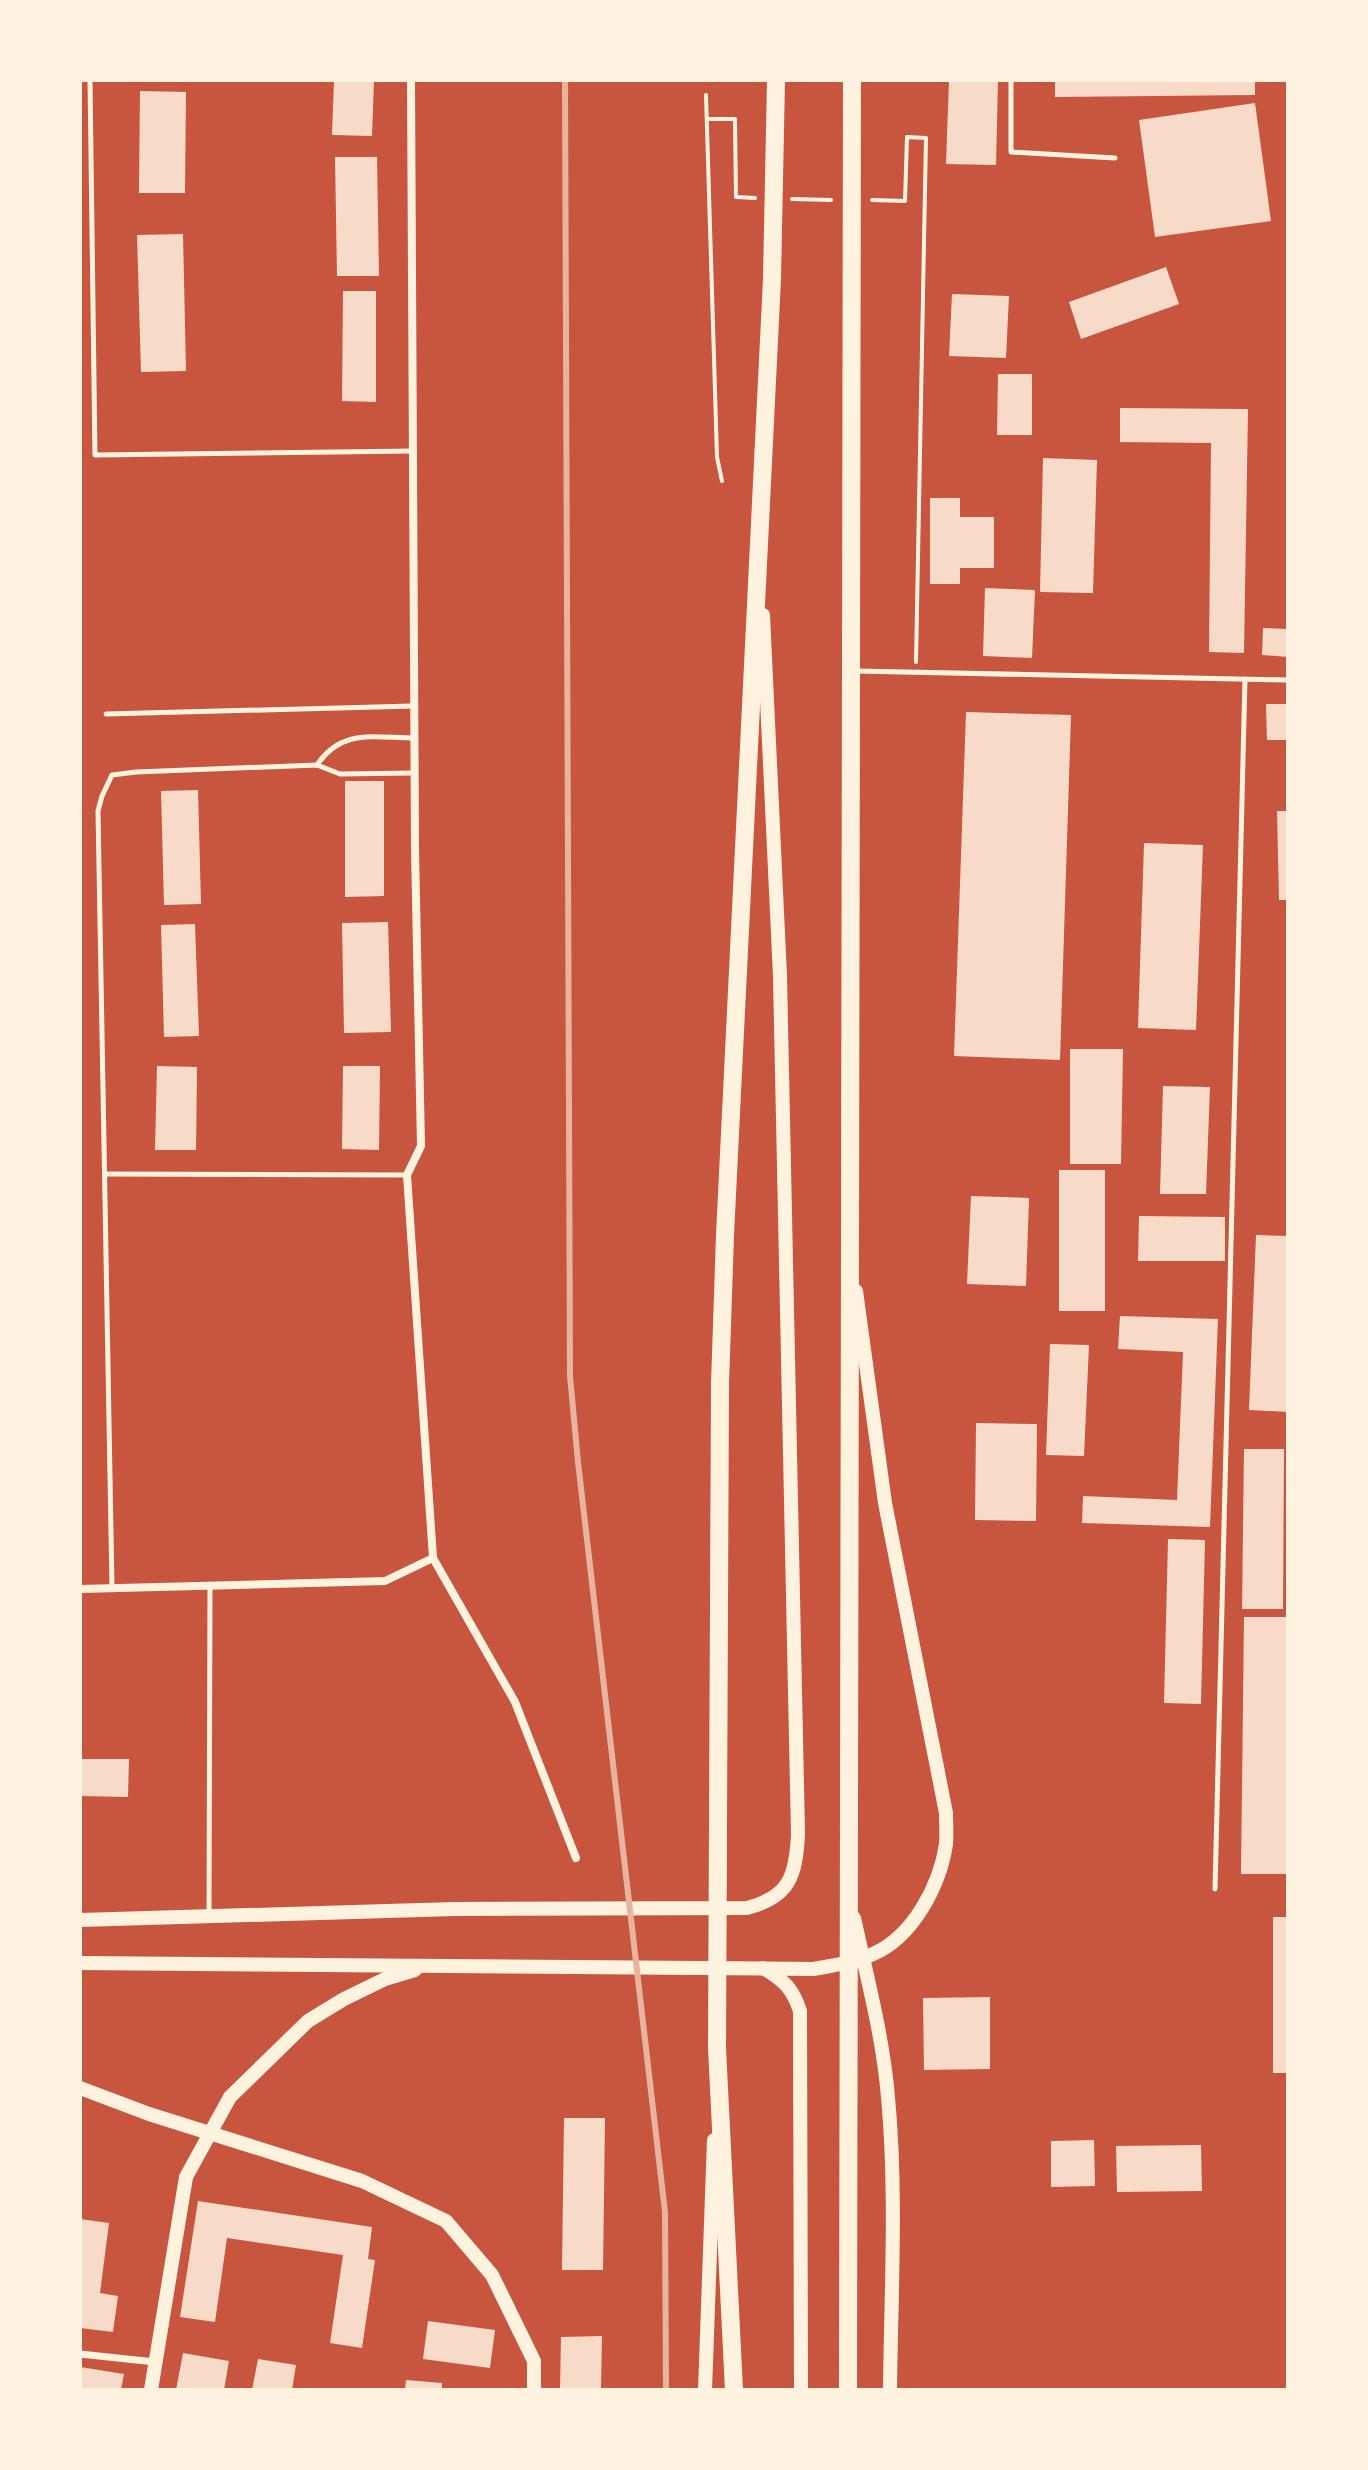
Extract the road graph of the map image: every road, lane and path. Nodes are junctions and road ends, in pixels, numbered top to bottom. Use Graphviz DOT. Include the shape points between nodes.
graph roads {
  1 [pos="90,80"];
  2 [pos="411,80"];
  3 [pos="776,80"];
  4 [pos="852,80"];
  5 [pos="1011,80"];
  6 [pos="706,95"];
  7 [pos="707,119"];
  8 [pos="1115,158"];
  9 [pos="767,198"];
  10 [pos="782,198"];
  11 [pos="844,200"];
  12 [pos="859,200"];
  13 [pos="413,451"];
  14 [pos="722,481"];
  15 [pos="759,543"];
  16 [pos="851,671"];
  17 [pos="916,672"];
  18 [pos="1245,679"];
  19 [pos="1288,680"];
  20 [pos="414,706"];
  21 [pos="106,714"];
  22 [pos="414,738"];
  23 [pos="317,765"];
  24 [pos="414,773"];
  25 [pos="105,1174"];
  26 [pos="407,1175"];
  27 [pos="850,1239"];
  28 [pos="433,1558"];
  29 [pos="210,1586"];
  30 [pos="80,1589"];
  31 [pos="112,1589"];
  32 [pos="576,1858"];
  33 [pos="1215,1889"];
  34 [pos="849,1896"];
  35 [pos="209,1916"];
  36 [pos="80,1920"];
  37 [pos="80,1963"];
  38 [pos="432,1965"];
  39 [pos="763,1968"];
  40 [pos="717,2048"];
  41 [pos="80,2088"];
  42 [pos="80,2354"];
  43 [pos="155,2362"];
  44 [pos="151,2390"];
  45 [pos="534,2390"];
  46 [pos="705,2390"];
  47 [pos="734,2390"];
  48 [pos="801,2390"];
  49 [pos="848,2390"];
  50 [pos="890,2390"];
  1 -- 13 [label="lane" via="95,455"];
  2 -- 13 [label="street"];
  3 -- 15 [label="highway"];
  4 -- 16 [label="highway"];
  5 -- 8 [label="lane" via="1011,152"];
  6 -- 7 [label="path"];
  7 -- 9 [label="path" via="735,119 736,197"];
  7 -- 14 [label="path" via="717,457"];
  10 -- 11 [label="path"];
  12 -- 17 [label="path" via="905,201 907,137 926,138"];
  13 -- 20 [label="street"];
  15 -- 35 [label="main road" via="780,976 798,1834 792,1878 764,1904 747,1908"];
  15 -- 40 [label="highway" via="720,1369"];
  16 -- 17 [label="lane"];
  16 -- 27 [label="highway"];
  17 -- 18 [label="lane"];
  18 -- 19 [label="lane"];
  18 -- 33 [label="lane"];
  20 -- 21 [label="lane"];
  20 -- 22 [label="street"];
  22 -- 23 [label="lane" via="347,738 327,750"];
  22 -- 24 [label="street"];
  23 -- 24 [label="lane" via="340,774"];
  23 -- 25 [label="lane" via="112,775 98,811"];
  24 -- 26 [label="street" via="421,1146"];
  25 -- 26 [label="lane"];
  25 -- 31 [label="lane"];
  26 -- 28 [label="street"];
  27 -- 34 [label="highway"];
  27 -- 39 [label="main road" via="885,1503 946,1813 946,1843 938,1878 921,1909 876,1953 813,1969"];
  28 -- 29 [label="street" via="385,1581"];
  28 -- 32 [label="street" via="515,1702"];
  29 -- 31 [label="street"];
  29 -- 35 [label="lane"];
  30 -- 31 [label="street"];
  34 -- 49 [label="highway"];
  34 -- 50 [label="main road" via="888,2096"];
  35 -- 36 [label="main road"];
  37 -- 38 [label="main road"];
  38 -- 39 [label="main road"];
  38 -- 43 [label="main road" via="385,1979 308,2021 230,2097 186,2177"];
  39 -- 48 [label="main road" via="794,1992 800,2011"];
  40 -- 46 [label="main road"];
  40 -- 47 [label="highway"];
  41 -- 45 [label="main road" via="362,2181 446,2221 492,2275 534,2361"];
  42 -- 43 [label="street"];
  43 -- 44 [label="main road"];
}
